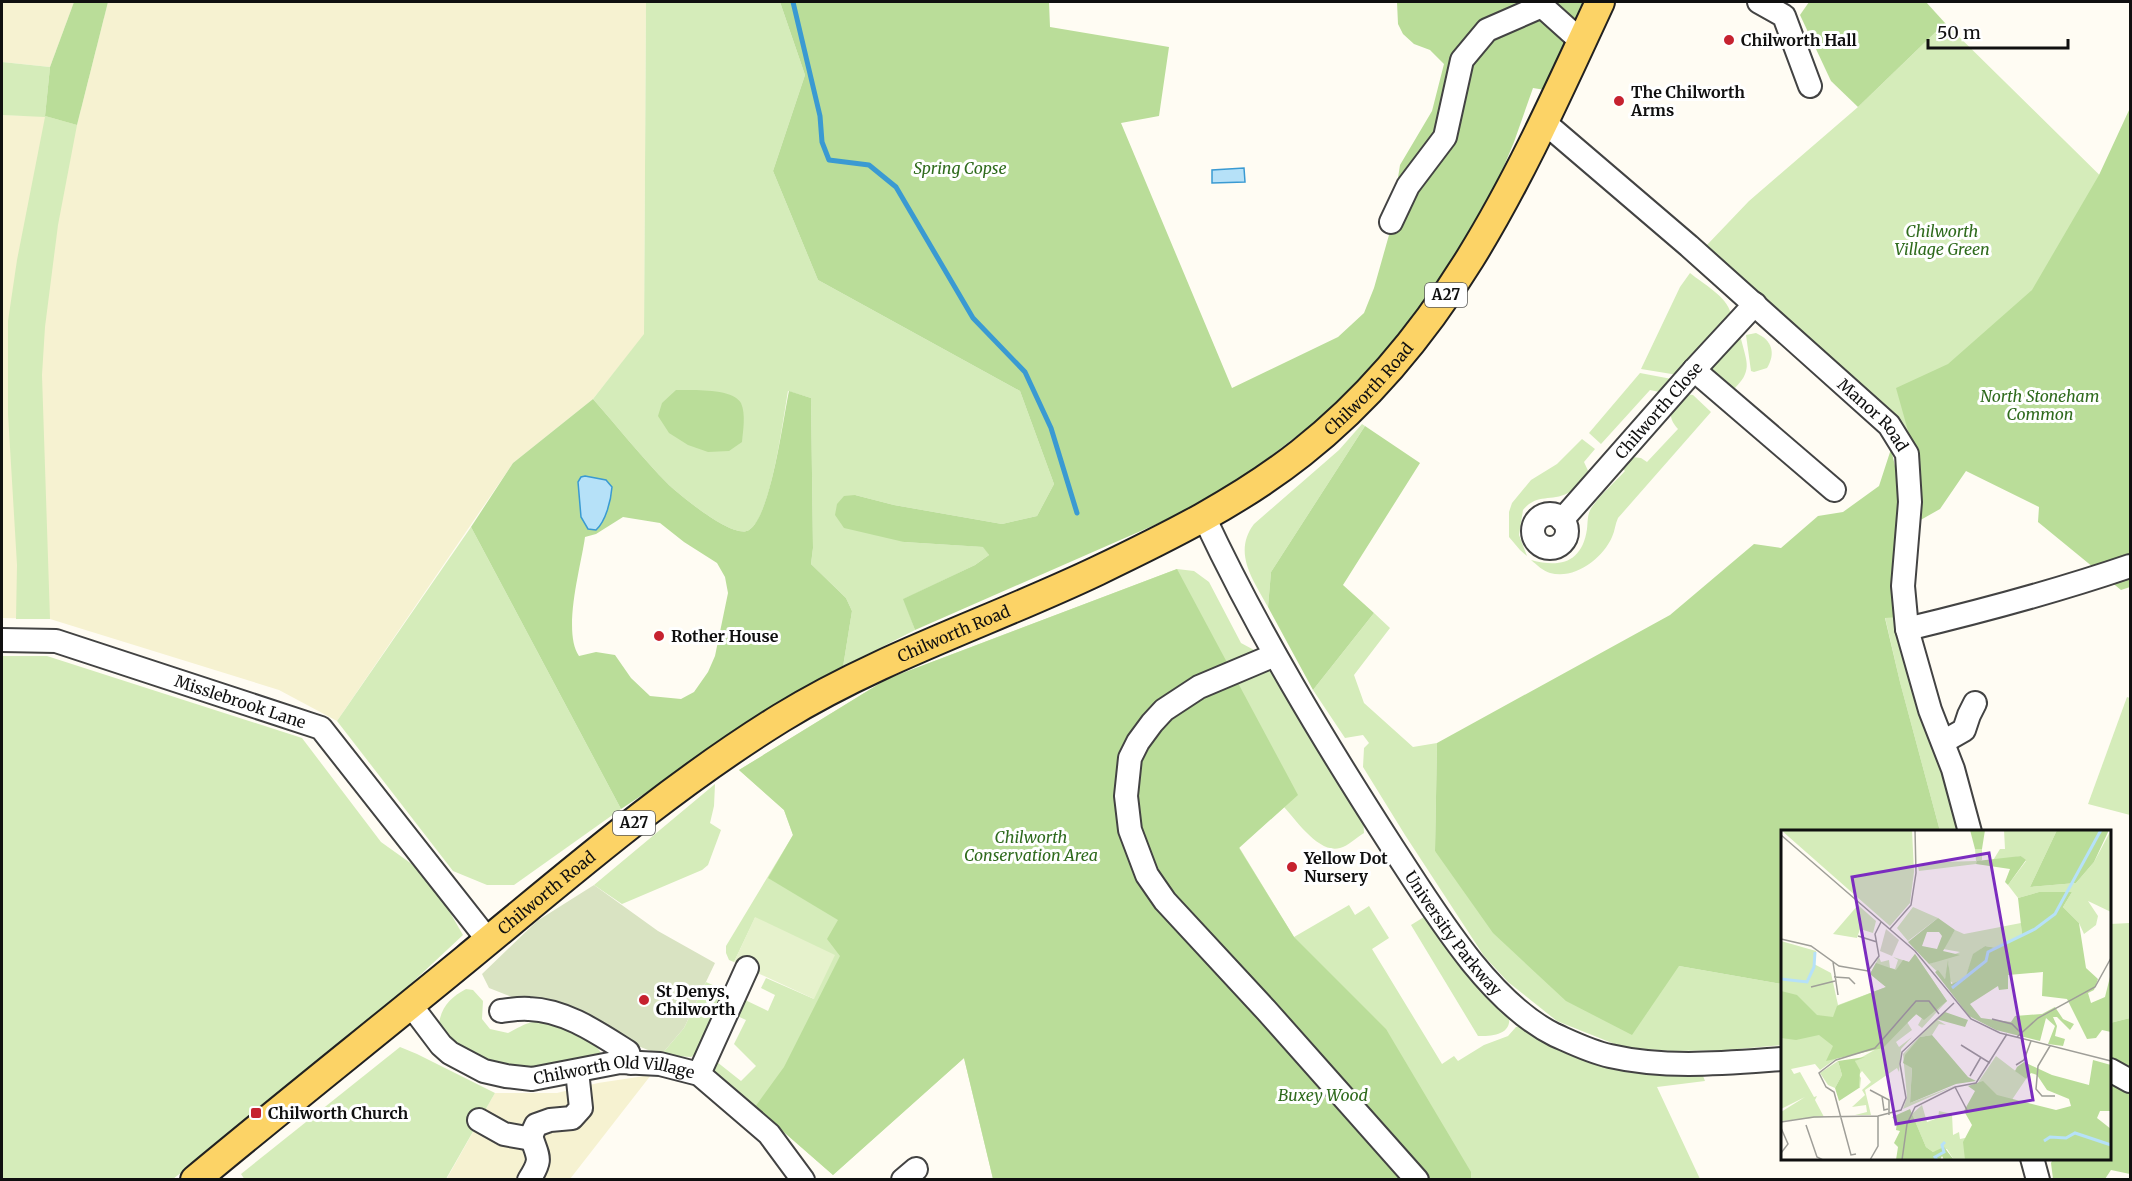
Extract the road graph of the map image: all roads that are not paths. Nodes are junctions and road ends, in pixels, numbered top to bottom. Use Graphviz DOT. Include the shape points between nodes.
graph roads {
  1 [pos="1600,2"];
  2 [pos="1759,2"];
  3 [pos="1541,4"];
  4 [pos="1581,41"];
  5 [pos="1810,86"];
  6 [pos="1544,122"];
  7 [pos="1391,222"];
  8 [pos="1755,304"];
  9 [pos="1694,370"];
  10 [pos="1834,490"];
  11 [pos="1204,517"];
  12 [pos="1562,520"];
  13 [pos="2130,566"];
  14 [pos="1907,629"];
  15 [pos="2,640"];
  16 [pos="1275,655"];
  17 [pos="1976,703"];
  18 [pos="1943,742"];
  19 [pos="1970,830"];
  20 [pos="488,940"];
  21 [pos="747,968"];
  22 [pos="410,1004"];
  23 [pos="501,1011"];
  24 [pos="1781,1059"];
  25 [pos="630,1063"];
  26 [pos="577,1071"];
  27 [pos="2111,1071"];
  28 [pos="699,1074"];
  29 [pos="2130,1081"];
  30 [pos="479,1120"];
  31 [pos="532,1139"];
  32 [pos="2033,1160"];
  33 [pos="195,1179"];
  34 [pos="529,1179"];
  35 [pos="803,1179"];
  36 [pos="1417,1179"];
  37 [pos="2038,1179"];
  1 -- 4 [label="main road, Chilworth Road / A27"];
  2 -- 5 [label="street" via="1784,16"];
  3 -- 4 [label="street"];
  3 -- 7 [label="street" via="1487,30 1462,60 1445,137 1408,186"];
  4 -- 6 [label="main road, Chilworth Road / A27"];
  6 -- 8 [label="street, Manor Road"];
  6 -- 11 [label="main road, Chilworth Road / A27" via="1460,276 1386,373 1299,454"];
  8 -- 9 [label="street, Chilworth Close"];
  8 -- 14 [label="street, Manor Road" via="1889,425 1907,454 1910,502 1903,586"];
  9 -- 10 [label="street"];
  9 -- 12 [label="street, Chilworth Close"];
  11 -- 16 [label="street, University Parkway"];
  11 -- 20 [label="main road, Chilworth Road / A27" via="1053,591 854,677 789,713 684,785"];
  13 -- 14 [label="street" via="2062,589"];
  14 -- 18 [label="street, Manor Road"];
  15 -- 20 [label="street, Misslebrook Lane" via="56,641 321,728"];
  16 -- 24 [label="street, University Parkway" via="1430,904 1473,962 1522,1012 1553,1034 1611,1056 1692,1064"];
  16 -- 36 [label="street" via="1199,687 1164,710 1152,723 1130,758 1126,796 1130,830 1148,875 1165,901"];
  17 -- 18 [label="street" via="1964,730"];
  18 -- 19 [label="street, Manor Road"];
  20 -- 22 [label="main road, Chilworth Road / A27"];
  21 -- 28 [label="street"];
  22 -- 26 [label="street, Chilworth Old Village" via="441,1045 484,1071 532,1079"];
  22 -- 33 [label="main road, Chilworth Road / A27"];
  23 -- 25 [label="street" via="528,1008 569,1018 628,1052"];
  25 -- 26 [label="street, Chilworth Old Village"];
  25 -- 28 [label="street, Chilworth Old Village" via="660,1064"];
  26 -- 31 [label="street" via="581,1108 572,1118 536,1125"];
  27 -- 29 [label="street"];
  28 -- 35 [label="street, Chilworth Old Village" via="769,1134"];
  30 -- 31 [label="street" via="504,1134"];
  31 -- 34 [label="street" via="538,1166"];
  32 -- 37 [label="street"];
}
